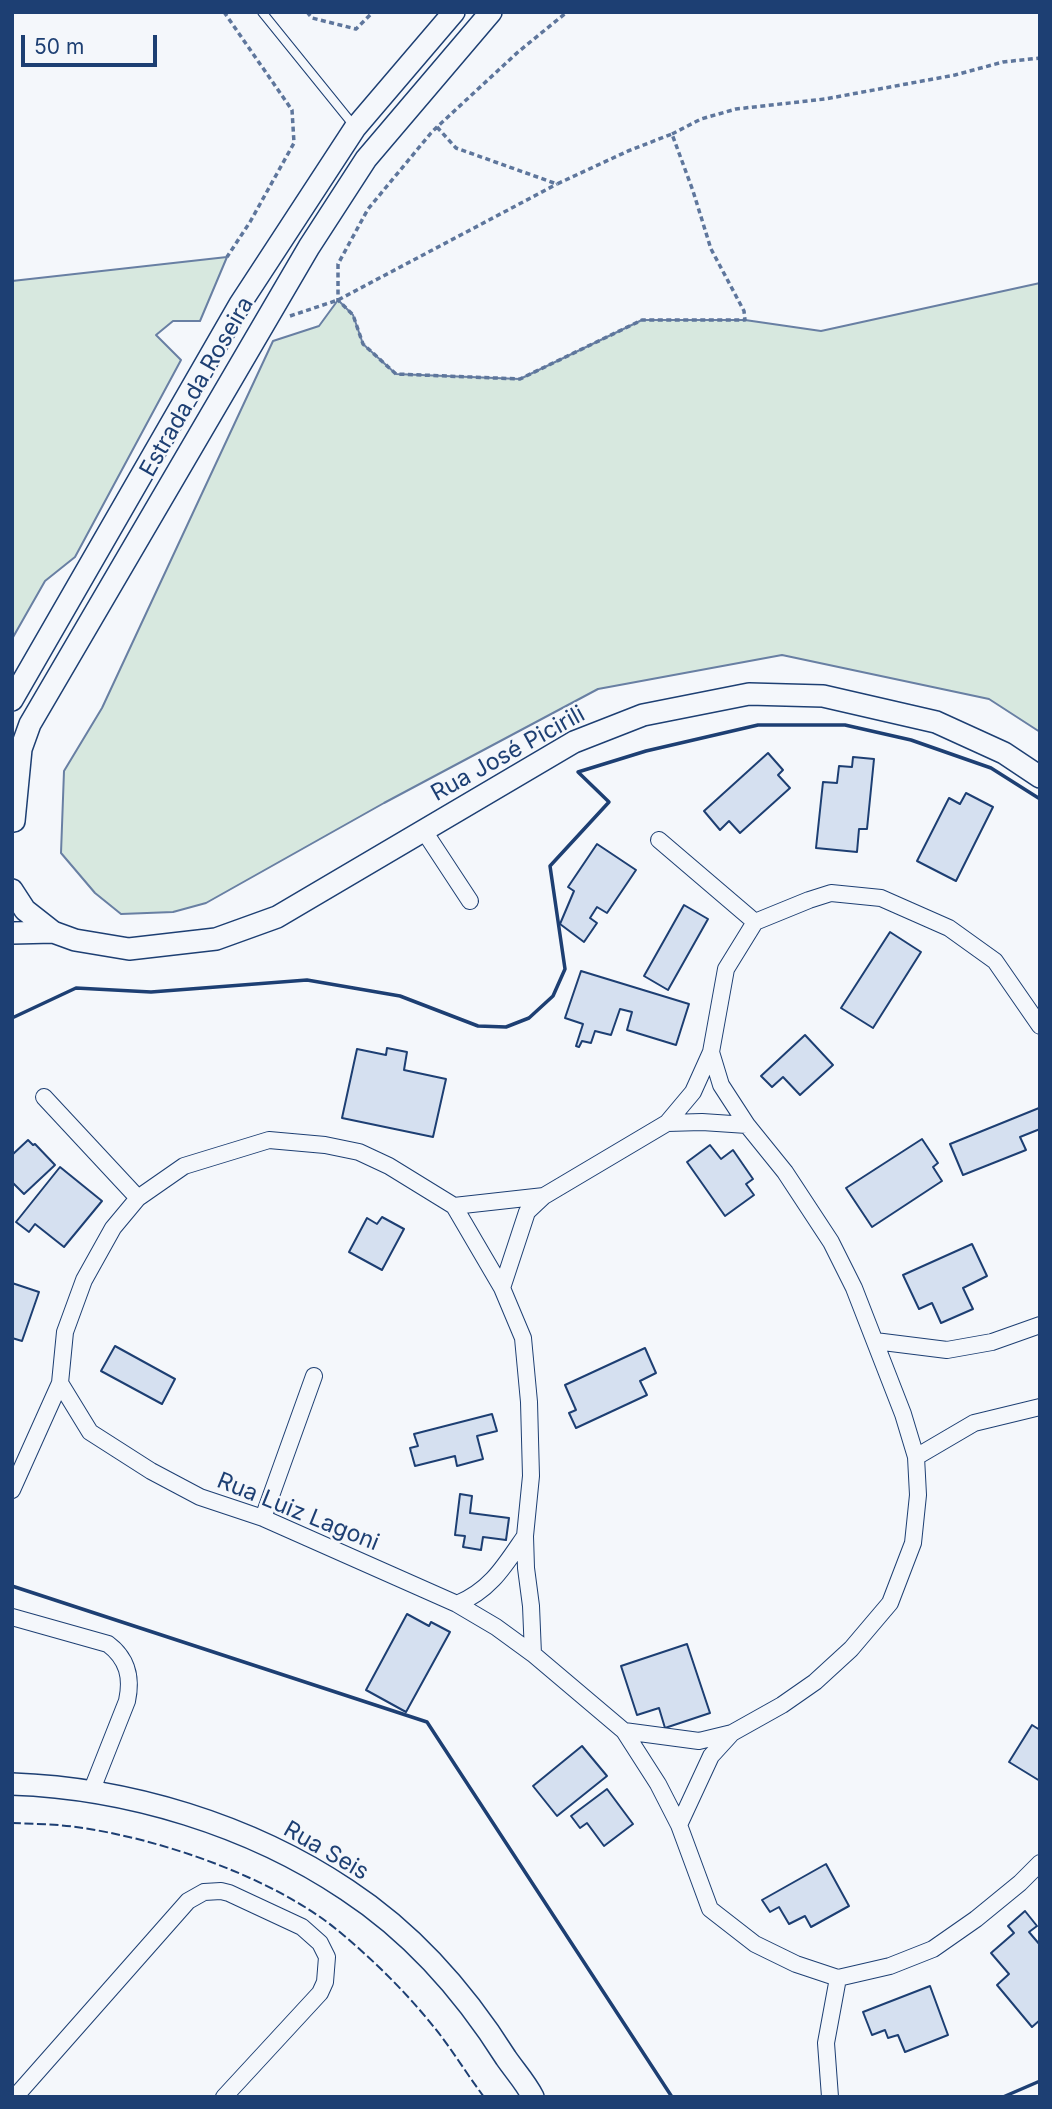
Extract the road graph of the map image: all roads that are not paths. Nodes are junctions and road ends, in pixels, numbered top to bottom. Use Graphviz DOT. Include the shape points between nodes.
graph roads {
  1 [pos="262,12"];
  2 [pos="454,12"];
  3 [pos="491,12"];
  4 [pos="355,128"];
  5 [pos="12,700"];
  6 [pos="1040,777"];
  7 [pos="13,826"];
  8 [pos="424,831"];
  9 [pos="659,840"];
  10 [pos="12,890"];
  11 [pos="470,901"];
  12 [pos="755,922"];
  13 [pos="12,933"];
  14 [pos="52,933"];
  15 [pos="1040,1026"];
  16 [pos="711,1052"];
  17 [pos="44,1097"];
  18 [pos="667,1123"];
  19 [pos="747,1125"];
  20 [pos="544,1196"];
  21 [pos="138,1198"];
  22 [pos="454,1206"];
  23 [pos="502,1288"];
  24 [pos="1040,1325"];
  25 [pos="875,1341"];
  26 [pos="314,1376"];
  27 [pos="60,1383"];
  28 [pos="1040,1407"];
  29 [pos="916,1457"];
  30 [pos="12,1490"];
  31 [pos="263,1518"];
  32 [pos="525,1536"];
  33 [pos="457,1604"];
  34 [pos="12,1617"];
  35 [pos="533,1654"];
  36 [pos="624,1731"];
  37 [pos="733,1733"];
  38 [pos="12,1784"];
  39 [pos="90,1792"];
  40 [pos="679,1825"];
  41 [pos="1040,1863"];
  42 [pos="838,1978"];
  43 [pos="15,2097"];
  44 [pos="224,2097"];
  45 [pos="533,2097"];
  46 [pos="830,2097"];
  1 -- 4 [label="lane"];
  2 -- 4 [label="street, Estrada da Roseira"];
  3 -- 7 [label="street, Estrada da Roseira" via="366,159 263,325 30,724 21,749"];
  4 -- 5 [label="street, Estrada da Roseira" via="240,304"];
  6 -- 8 [label="street, Rua José Picirili" via="1004,753 936,722 823,696 749,694 643,715 574,742"];
  8 -- 11 [label="street"];
  8 -- 14 [label="street, Rua José Picirili" via="277,916 216,939 129,949"];
  9 -- 12 [label="street"];
  10 -- 14 [label="street" via="24,910"];
  12 -- 15 [label="street" via="831,893 881,898 949,928 995,961"];
  12 -- 16 [label="street" via="726,969"];
  13 -- 14 [label="street"];
  16 -- 18 [label="street" via="693,1092"];
  16 -- 19 [label="street" via="721,1086"];
  17 -- 21 [label="street"];
  18 -- 19 [label="street"];
  18 -- 20 [label="street"];
  19 -- 25 [label="street" via="831,1242"];
  20 -- 22 [label="street"];
  20 -- 23 [label="street" via="527,1212"];
  21 -- 22 [label="street" via="184,1166 269,1140 359,1152"];
  21 -- 27 [label="street" via="113,1228 84,1280 65,1332"];
  22 -- 23 [label="street"];
  23 -- 32 [label="street" via="523,1338 529,1402 531,1476"];
  24 -- 25 [label="street" via="992,1342 947,1350"];
  25 -- 29 [label="street"];
  26 -- 31 [label="street"];
  27 -- 30 [label="street"];
  27 -- 31 [label="street, Rua Luiz Lagoni" via="90,1432 200,1497"];
  28 -- 29 [label="street" via="974,1423"];
  29 -- 37 [label="street" via="913,1543 890,1603 815,1682"];
  31 -- 33 [label="street, Rua Luiz Lagoni"];
  32 -- 33 [label="street" via="477,1596"];
  32 -- 35 [label="street"];
  33 -- 35 [label="street, Rua Luiz Lagoni"];
  34 -- 39 [label="street" via="108,1644 128,1671 127,1701"];
  35 -- 36 [label="street, Rua Luiz Lagoni"];
  36 -- 37 [label="street" via="699,1741"];
  36 -- 40 [label="street, Rua Luiz Lagoni"];
  37 -- 40 [label="street" via="711,1756"];
  38 -- 39 [label="street, Rua Seis"];
  39 -- 45 [label="street, Rua Seis" via="152,1805 220,1827 280,1852 348,1890 444,1976"];
  40 -- 42 [label="street, Rua Luiz Lagoni" via="710,1909 755,1944"];
  41 -- 42 [label="street" via="976,1919 933,1949 890,1966"];
  42 -- 46 [label="street" via="826,2043"];
  43 -- 44 [label="street" via="188,1901 204,1892 221,1891 302,1927 320,1943 328,1970 320,1993"];
}
